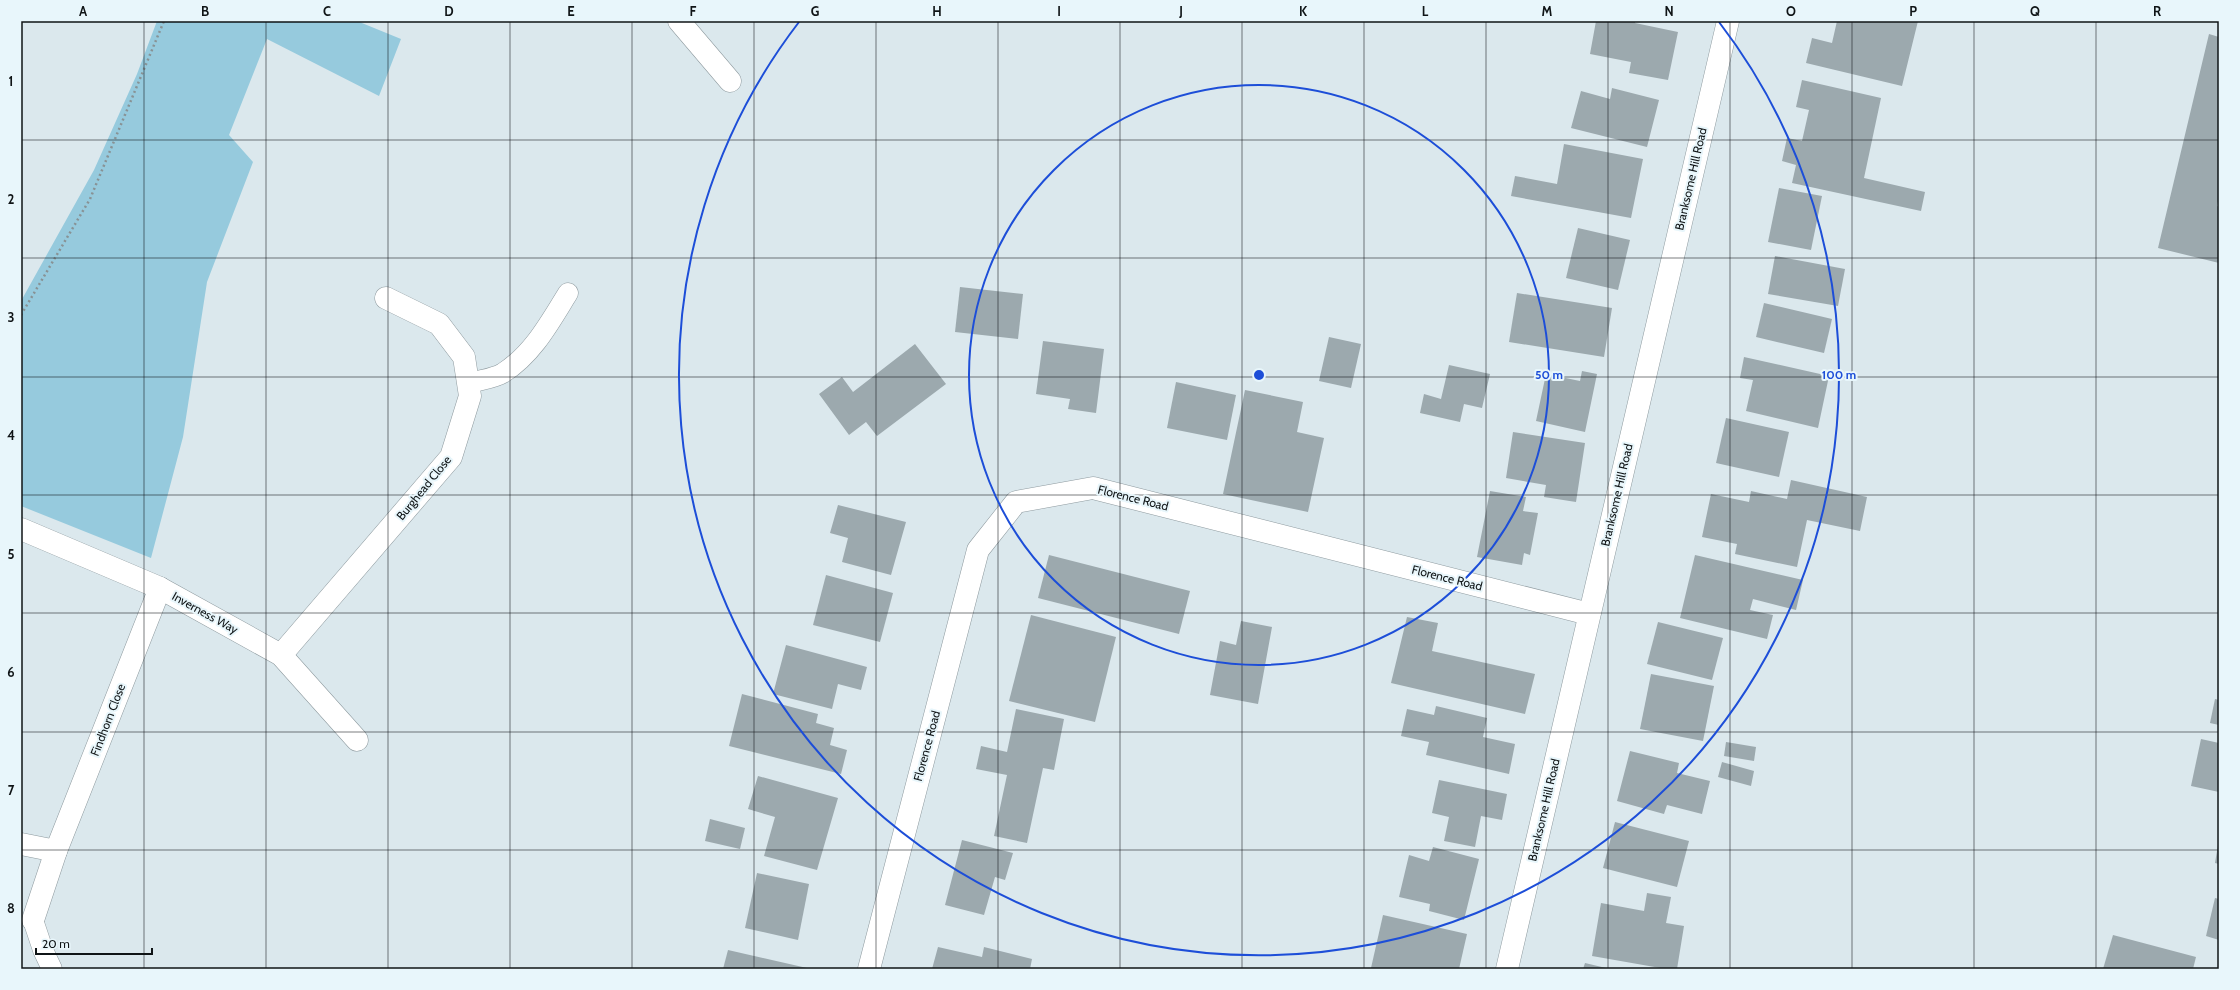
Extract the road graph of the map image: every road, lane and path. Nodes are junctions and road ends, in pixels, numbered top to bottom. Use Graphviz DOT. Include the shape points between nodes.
graph roads {
  1 [pos="164,21"];
  2 [pos="679,21"];
  3 [pos="1728,21"];
  4 [pos="730,81"];
  5 [pos="568,293"];
  6 [pos="386,298"];
  7 [pos="21,315"];
  8 [pos="468,384"];
  9 [pos="21,529"];
  10 [pos="160,588"];
  11 [pos="1589,614"];
  12 [pos="281,655"];
  13 [pos="357,740"];
  14 [pos="21,844"];
  15 [pos="56,851"];
  16 [pos="33,920"];
  17 [pos="52,969"];
  18 [pos="869,969"];
  19 [pos="1507,969"];
  1 -- 7 [label="path" via="90,199"];
  2 -- 4 [label="street"];
  3 -- 11 [label="street, Branksome Hill Road"];
  5 -- 8 [label="lane" via="548,326 526,354 502,374"];
  6 -- 8 [label="street, Burghead Close" via="439,324 464,358"];
  8 -- 12 [label="street, Burghead Close" via="470,396 451,457"];
  9 -- 10 [label="street, Inverness Way"];
  10 -- 12 [label="street, Inverness Way"];
  10 -- 15 [label="street, Findhorn Close"];
  11 -- 18 [label="street, Florence Road" via="1093,488 1016,502 978,550"];
  11 -- 19 [label="street, Branksome Hill Road"];
  12 -- 13 [label="street, Inverness Way"];
  14 -- 15 [label="street"];
  15 -- 16 [label="street, Findhorn Close"];
  16 -- 17 [label="lane"];
}
